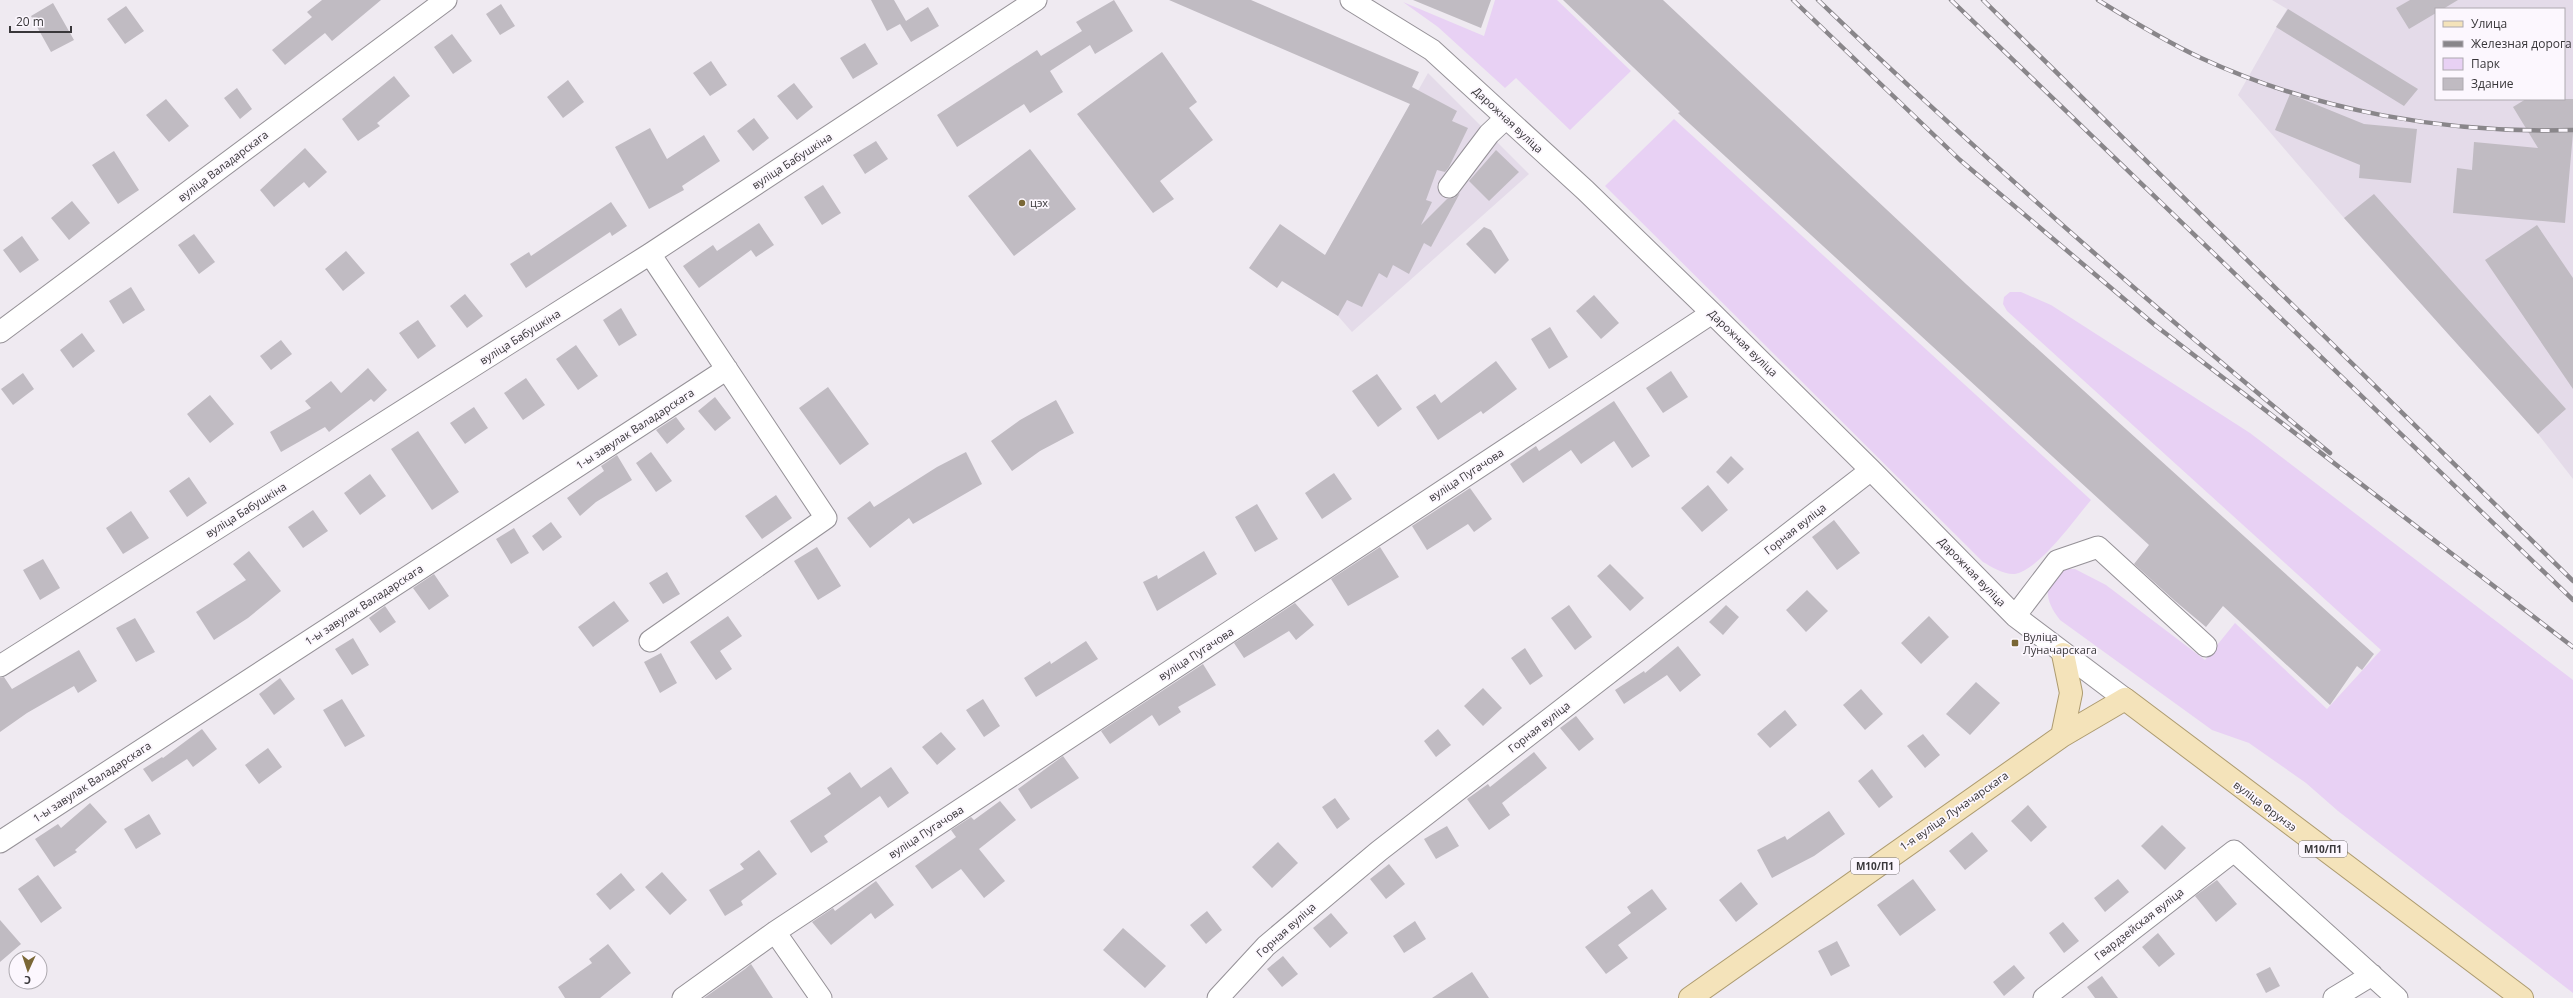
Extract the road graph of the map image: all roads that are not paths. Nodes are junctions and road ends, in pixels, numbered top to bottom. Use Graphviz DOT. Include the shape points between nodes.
graph roads {
  1 [pos="446,0"];
  2 [pos="1036,0"];
  3 [pos="1351,0"];
  4 [pos="1506,118"];
  5 [pos="1449,187"];
  6 [pos="650,254"];
  7 [pos="1712,313"];
  8 [pos="0,332"];
  9 [pos="727,369"];
  10 [pos="1871,470"];
  11 [pos="2015,616"];
  12 [pos="650,640"];
  13 [pos="2206,646"];
  14 [pos="2063,654"];
  15 [pos="0,666"];
  16 [pos="2125,699"];
  17 [pos="2062,736"];
  18 [pos="0,842"];
  19 [pos="775,932"];
  20 [pos="2372,975"];
  21 [pos="683,998"];
  22 [pos="821,998"];
  23 [pos="1218,998"];
  24 [pos="1690,998"];
  25 [pos="2044,998"];
  26 [pos="2334,998"];
  27 [pos="2397,998"];
  28 [pos="2522,998"];
  1 -- 8 [label="street, вуліца Валадарскага"];
  2 -- 6 [label="street, вуліца Бабушкіна"];
  3 -- 4 [label="street, Дарожная вуліца" via="1432,50"];
  4 -- 5 [label="street" via="1489,134"];
  4 -- 7 [label="street, Дарожная вуліца"];
  6 -- 9 [label="street"];
  6 -- 15 [label="street, вуліца Бабушкіна"];
  7 -- 10 [label="street, Дарожная вуліца"];
  7 -- 19 [label="street, вуліца Пугачова"];
  9 -- 12 [label="street" via="826,518"];
  9 -- 18 [label="street, 1-ы завулак Валадарскага"];
  10 -- 11 [label="street, Дарожная вуліца"];
  10 -- 23 [label="street, Горная вуліца" via="1379,850 1266,946"];
  11 -- 13 [label="street" via="2057,561 2098,547"];
  11 -- 14 [label="street, Дарожная вуліца"];
  14 -- 16 [label="street, Дарожная вуліца"];
  14 -- 17 [label="main road" via="2071,693"];
  16 -- 17 [label="main road, 1-я вуліца Луначарскага / М10/П1"];
  16 -- 28 [label="main road, вуліца Фрунзэ / М10/П1"];
  17 -- 24 [label="main road, 1-я вуліца Луначарскага / М10/П1"];
  19 -- 21 [label="street, вуліца Пугачова"];
  19 -- 22 [label="street"];
  20 -- 25 [label="street, Гвардзейская вуліца" via="2234,851"];
  20 -- 26 [label="street"];
  20 -- 27 [label="street"];
}
